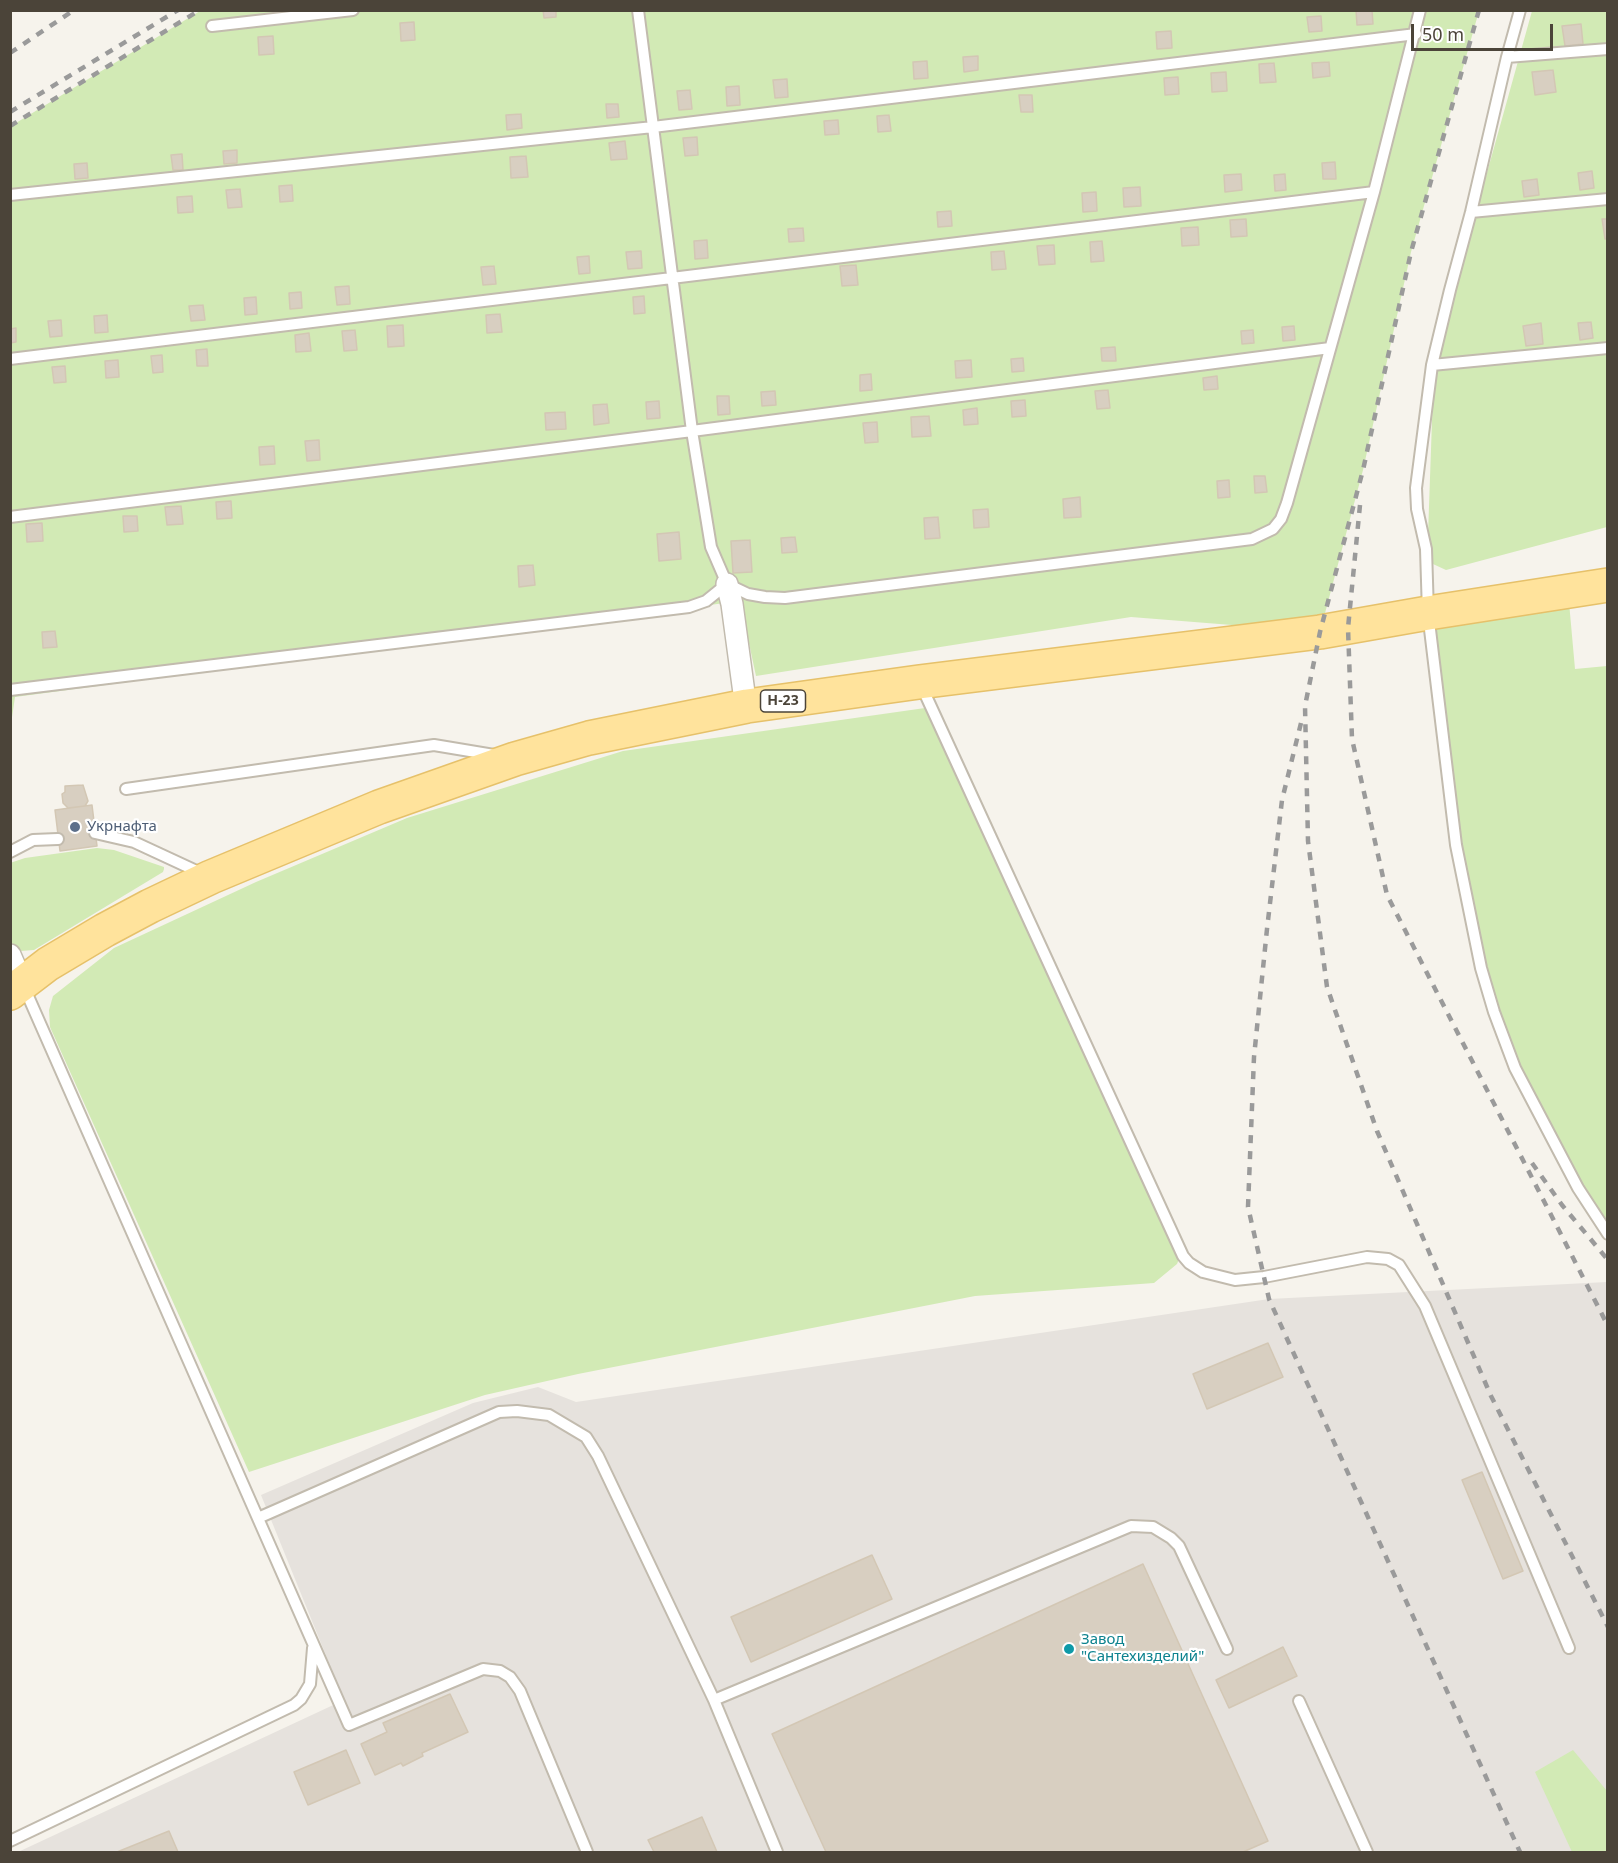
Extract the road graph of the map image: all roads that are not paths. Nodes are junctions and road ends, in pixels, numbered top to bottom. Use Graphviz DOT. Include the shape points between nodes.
graph roads {
  1 [pos="353,10"];
  2 [pos="638,10"];
  3 [pos="1420,10"];
  4 [pos="1520,10"];
  5 [pos="212,26"];
  6 [pos="1416,34"];
  7 [pos="1608,49"];
  8 [pos="1507,57"];
  9 [pos="653,127"];
  10 [pos="1374,192"];
  11 [pos="10,195"];
  12 [pos="1608,199"];
  13 [pos="1471,212"];
  14 [pos="672,278"];
  15 [pos="1330,348"];
  16 [pos="1608,348"];
  17 [pos="10,358"];
  18 [pos="1432,365"];
  19 [pos="692,431"];
  20 [pos="10,517"];
  21 [pos="727,584"];
  22 [pos="1608,585"];
  23 [pos="1428,613"];
  24 [pos="920,682"];
  25 [pos="10,690"];
  26 [pos="747,706"];
  27 [pos="515,759"];
  28 [pos="126,789"];
  29 [pos="95,833"];
  30 [pos="58,838"];
  31 [pos="10,852"];
  32 [pos="212,878"];
  33 [pos="14,977"];
  34 [pos="1608,1234"];
  35 [pos="258,1518"];
  36 [pos="313,1643"];
  37 [pos="1569,1648"];
  38 [pos="1227,1649"];
  39 [pos="714,1700"];
  40 [pos="1299,1701"];
  41 [pos="10,1841"];
  42 [pos="587,1852"];
  43 [pos="777,1852"];
  44 [pos="1367,1852"];
  1 -- 5 [label="lane"];
  2 -- 9 [label="lane"];
  3 -- 6 [label="lane"];
  4 -- 8 [label="lane"];
  6 -- 9 [label="lane"];
  6 -- 10 [label="lane"];
  7 -- 8 [label="lane"];
  8 -- 13 [label="lane"];
  9 -- 11 [label="lane"];
  9 -- 14 [label="lane"];
  10 -- 14 [label="lane"];
  10 -- 15 [label="lane"];
  12 -- 13 [label="lane"];
  13 -- 18 [label="lane"];
  14 -- 17 [label="lane"];
  14 -- 19 [label="lane"];
  15 -- 19 [label="lane"];
  15 -- 21 [label="lane" via="1287,503 1281,519 1262,536 784,598 748,594"];
  16 -- 18 [label="lane"];
  18 -- 23 [label="lane" via="1416,488 1426,549"];
  19 -- 20 [label="lane"];
  19 -- 21 [label="lane" via="711,547"];
  21 -- 25 [label="lane" via="706,601 689,607"];
  21 -- 26 [label="street"];
  22 -- 23 [label="main road, Н-23"];
  23 -- 24 [label="main road, Н-23" via="1320,632"];
  23 -- 34 [label="lane" via="1456,845 1481,968 1515,1068 1578,1188"];
  24 -- 26 [label="main road, Н-23"];
  24 -- 37 [label="lane" via="1183,1256 1203,1272 1235,1280 1367,1257 1388,1259 1400,1265 1425,1306"];
  26 -- 27 [label="main road, Н-23" via="589,738"];
  27 -- 28 [label="lane" via="434,745"];
  27 -- 32 [label="main road, Н-23" via="379,807"];
  29 -- 32 [label="lane" via="134,842"];
  30 -- 31 [label="lane" via="33,840"];
  32 -- 33 [label="main road, Н-23" via="150,906 48,964"];
  33 -- 35 [label="lane"];
  35 -- 36 [label="lane"];
  35 -- 39 [label="lane" via="499,1412 549,1415 586,1437 598,1456"];
  36 -- 41 [label="lane" via="310,1684 294,1705"];
  36 -- 42 [label="lane" via="349,1725 483,1669 510,1677 520,1691"];
  38 -- 39 [label="lane" via="1179,1546 1153,1527 1131,1526"];
  39 -- 43 [label="lane"];
  40 -- 44 [label="lane"];
}
